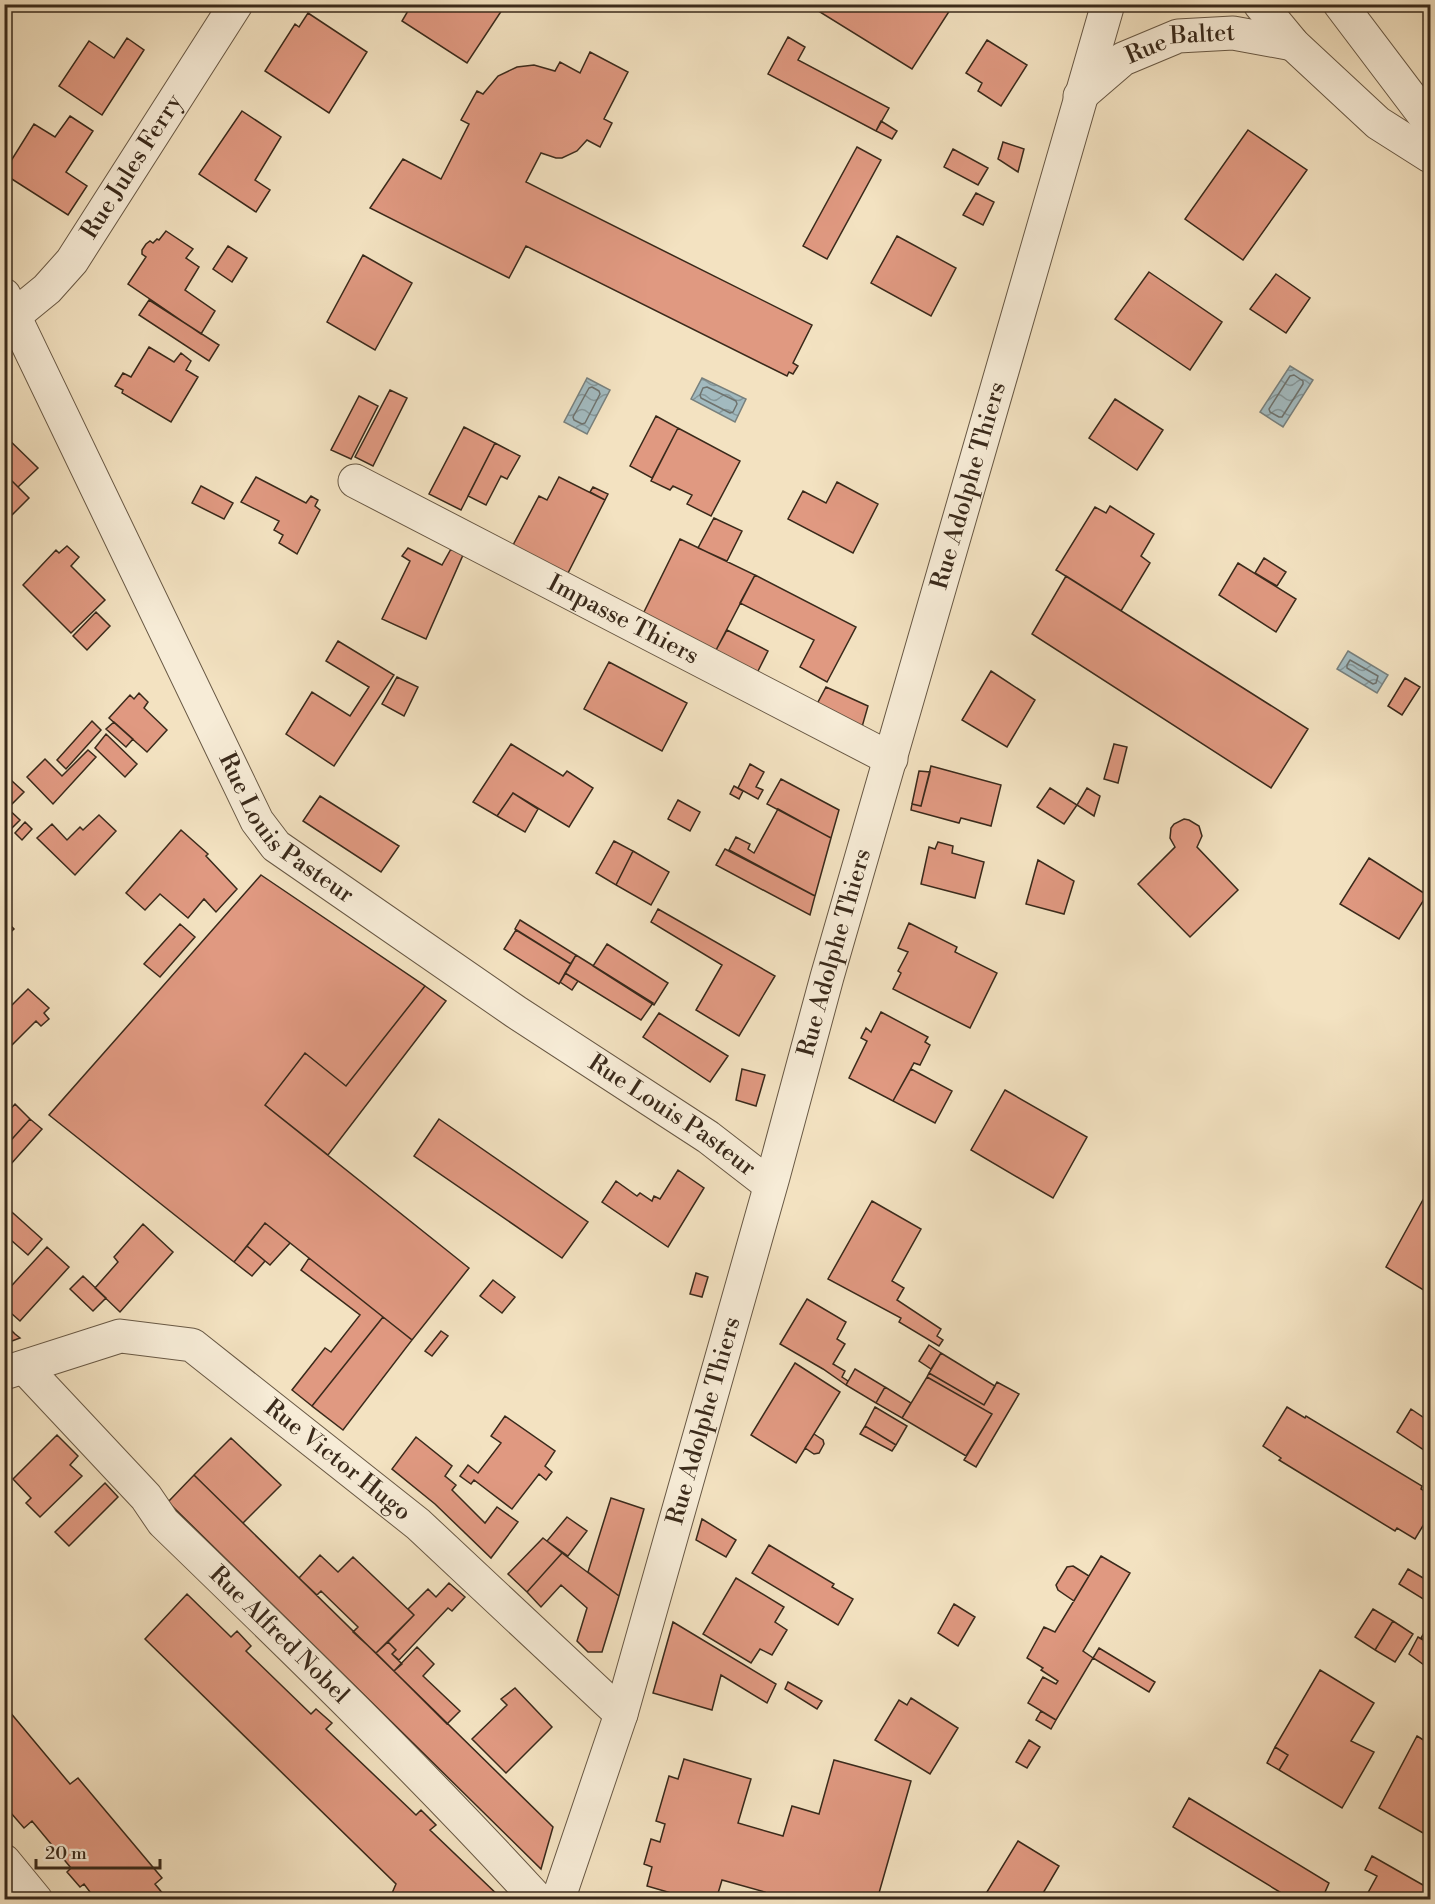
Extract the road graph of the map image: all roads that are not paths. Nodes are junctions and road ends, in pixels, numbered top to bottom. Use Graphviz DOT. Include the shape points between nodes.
graph roads {
  1 [pos="236,4"];
  2 [pos="1108,4"];
  3 [pos="1260,4"];
  4 [pos="1340,4"];
  5 [pos="1293,44"];
  6 [pos="1080,96"];
  7 [pos="1431,123"];
  8 [pos="1431,156"];
  9 [pos="9,305"];
  10 [pos="354,481"];
  11 [pos="891,759"];
  12 [pos="770,1185"];
  13 [pos="15,1371"];
  14 [pos="621,1714"];
  15 [pos="4,1861"];
  16 [pos="36,1899"];
  17 [pos="538,1899"];
  18 [pos="558,1899"];
  1 -- 9 [label="street, Rue Jules Ferry" via="72,261 47,289"];
  2 -- 6 [label="street, Rue Adolphe Thiers"];
  3 -- 5 [label="street, Rue Baltet"];
  4 -- 7 [label="street"];
  5 -- 6 [label="street, Rue Baltet" via="1233,33 1178,36 1123,58"];
  5 -- 8 [label="street, Rue Baltet" via="1378,123"];
  6 -- 11 [label="street, Rue Adolphe Thiers"];
  9 -- 12 [label="street, Rue Louis Pasteur" via="257,821 276,846 516,1012 708,1137"];
  10 -- 11 [label="street, Impasse Thiers"];
  11 -- 12 [label="street, Rue Adolphe Thiers"];
  12 -- 14 [label="street, Rue Adolphe Thiers"];
  13 -- 14 [label="street, Rue Victor Hugo" via="120,1336 192,1345 418,1524"];
  13 -- 17 [label="street, Rue Alfred Nobel" via="146,1497 163,1522 339,1693"];
  14 -- 18 [label="street, Rue Adolphe Thiers"];
  15 -- 16 [label="street"];
}
